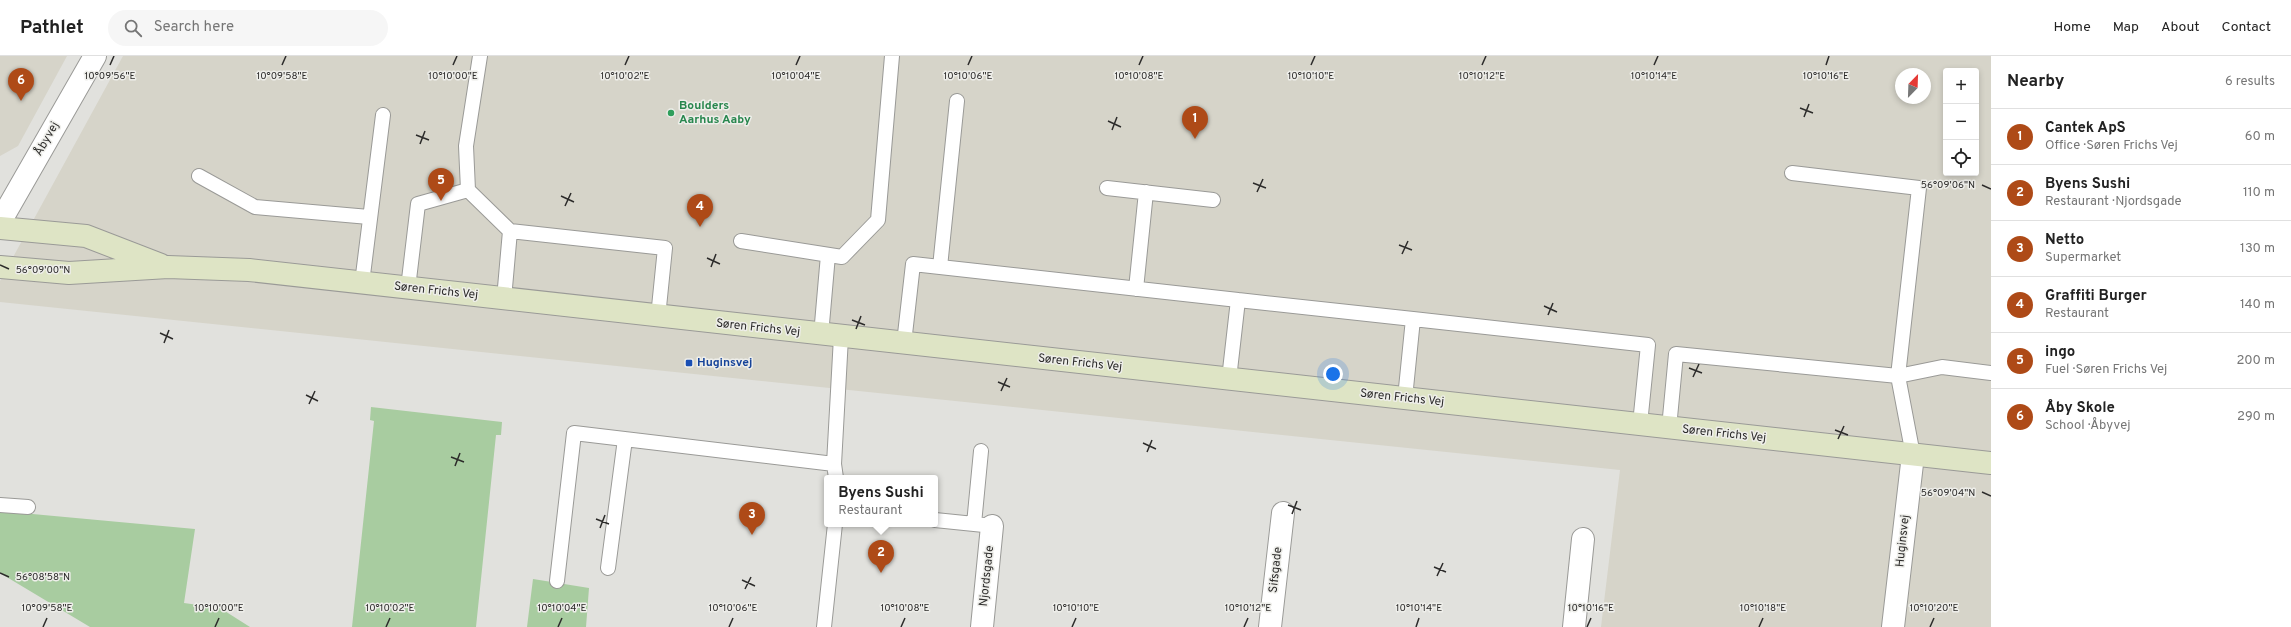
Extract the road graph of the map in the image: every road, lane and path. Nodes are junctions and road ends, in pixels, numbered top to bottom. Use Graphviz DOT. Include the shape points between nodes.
graph roads {
  1 [pos="95,56"];
  2 [pos="480,56"];
  3 [pos="892,56"];
  4 [pos="957,101"];
  5 [pos="383,115"];
  6 [pos="1792,173"];
  7 [pos="199,176"];
  8 [pos="1107,188"];
  9 [pos="468,190"];
  10 [pos="1146,192"];
  11 [pos="1213,200"];
  12 [pos="369,217"];
  13 [pos="0,222"];
  14 [pos="0,228"];
  15 [pos="510,231"];
  16 [pos="741,241"];
  17 [pos="828,255"];
  18 [pos="0,267"];
  19 [pos="168,267"];
  20 [pos="940,267"];
  21 [pos="362,283"];
  22 [pos="408,288"];
  23 [pos="1136,289"];
  24 [pos="504,298"];
  25 [pos="1238,300"];
  26 [pos="658,317"];
  27 [pos="1413,319"];
  28 [pos="831,336"];
  29 [pos="904,343"];
  30 [pos="1991,373"];
  31 [pos="1898,376"];
  32 [pos="1229,379"];
  33 [pos="1405,398"];
  34 [pos="1640,424"];
  35 [pos="1668,428"];
  36 [pos="625,439"];
  37 [pos="981,451"];
  38 [pos="1913,455"];
  39 [pos="1991,463"];
  40 [pos="835,471"];
  41 [pos="0,505"];
  42 [pos="28,507"];
  43 [pos="1283,513"];
  44 [pos="938,520"];
  45 [pos="983,525"];
  46 [pos="835,527"];
  47 [pos="1583,538"];
  48 [pos="608,568"];
  49 [pos="557,581"];
  50 [pos="824,627"];
  51 [pos="982,627"];
  52 [pos="1270,627"];
  53 [pos="1574,627"];
  54 [pos="1893,627"];
  1 -- 13 [label="street, Åbyvej"];
  2 -- 9 [label="lane" via="466,146"];
  3 -- 17 [label="lane" via="878,220 842,257"];
  4 -- 20 [label="lane"];
  5 -- 12 [label="lane"];
  6 -- 31 [label="lane" via="1919,188"];
  7 -- 12 [label="lane" via="255,207"];
  8 -- 10 [label="lane"];
  9 -- 15 [label="lane"];
  9 -- 22 [label="lane" via="418,204"];
  10 -- 11 [label="lane"];
  10 -- 23 [label="lane"];
  12 -- 21 [label="lane"];
  14 -- 19 [label="street, Søren Frichs Vej" via="86,236"];
  15 -- 24 [label="lane"];
  15 -- 26 [label="lane" via="665,248"];
  16 -- 17 [label="lane"];
  17 -- 28 [label="lane"];
  18 -- 19 [label="street, Søren Frichs Vej" via="69,273"];
  19 -- 21 [label="street, Søren Frichs Vej" via="249,270"];
  20 -- 23 [label="lane"];
  20 -- 29 [label="lane" via="913,264"];
  21 -- 22 [label="street, Søren Frichs Vej"];
  22 -- 24 [label="street, Søren Frichs Vej"];
  23 -- 25 [label="lane"];
  24 -- 26 [label="street, Søren Frichs Vej"];
  25 -- 27 [label="lane"];
  25 -- 32 [label="lane"];
  26 -- 28 [label="street, Søren Frichs Vej"];
  27 -- 33 [label="lane"];
  27 -- 34 [label="lane" via="1648,345"];
  28 -- 29 [label="street, Søren Frichs Vej"];
  28 -- 40 [label="lane"];
  29 -- 32 [label="street, Søren Frichs Vej"];
  30 -- 31 [label="lane" via="1942,367"];
  31 -- 35 [label="lane" via="1676,354"];
  31 -- 38 [label="lane"];
  32 -- 33 [label="street, Søren Frichs Vej"];
  33 -- 34 [label="street, Søren Frichs Vej"];
  34 -- 35 [label="street, Søren Frichs Vej"];
  35 -- 38 [label="street, Søren Frichs Vej"];
  36 -- 40 [label="lane"];
  36 -- 48 [label="lane"];
  36 -- 49 [label="lane" via="574,433"];
  37 -- 45 [label="lane"];
  38 -- 39 [label="street, Søren Frichs Vej"];
  38 -- 54 [label="street, Huginsvej"];
  41 -- 42 [label="lane"];
  43 -- 52 [label="street, Sifsgade"];
  44 -- 45 [label="lane"];
  45 -- 51 [label="street, Njordsgade"];
  46 -- 50 [label="lane"];
  47 -- 53 [label="street"];
}
